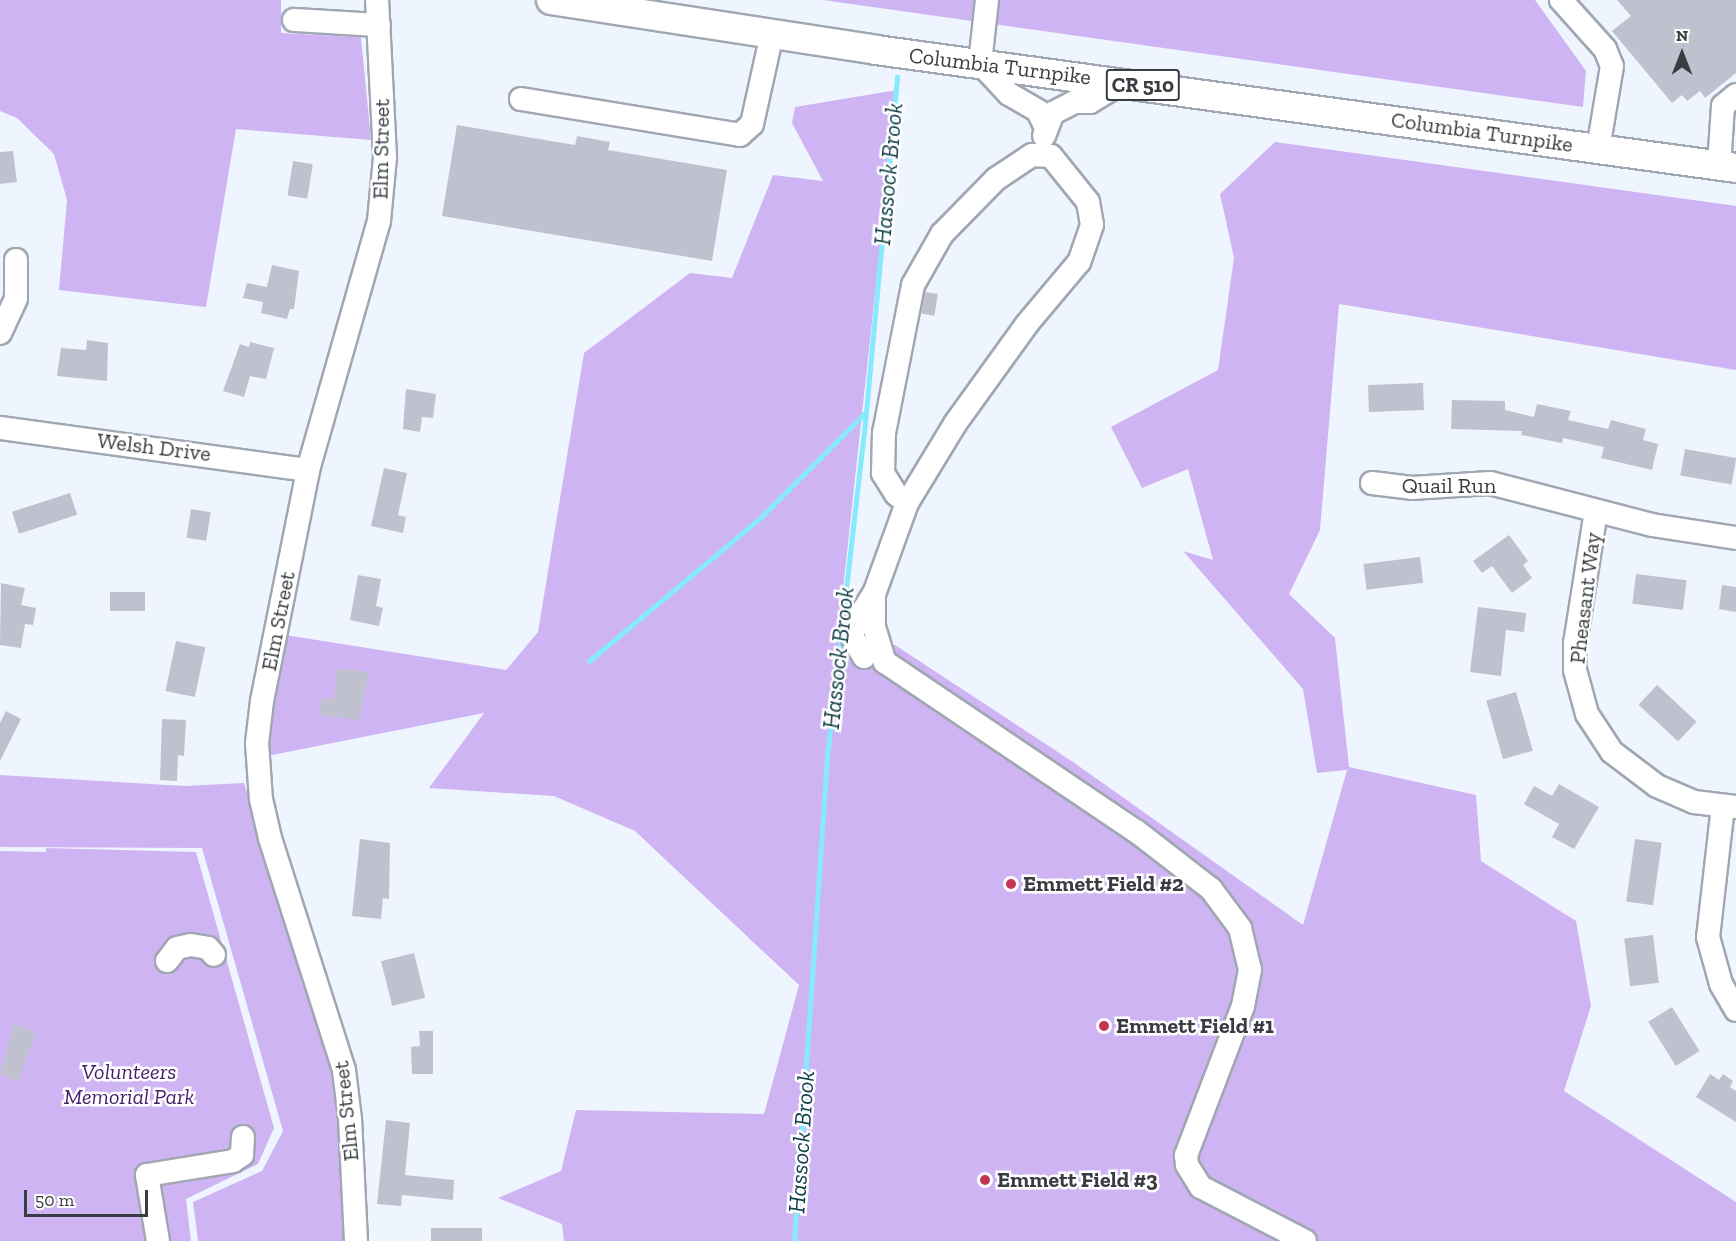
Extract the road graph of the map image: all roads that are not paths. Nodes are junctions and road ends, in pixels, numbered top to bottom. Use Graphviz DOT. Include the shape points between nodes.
graph roads {
  1 [pos="377,0"];
  2 [pos="550,0"];
  3 [pos="987,0"];
  4 [pos="1571,3"];
  5 [pos="294,21"];
  6 [pos="379,26"];
  7 [pos="772,34"];
  8 [pos="980,63"];
  9 [pos="1123,82"];
  10 [pos="1736,95"];
  11 [pos="521,99"];
  12 [pos="1045,126"];
  13 [pos="1598,149"];
  14 [pos="1042,153"];
  15 [pos="1727,167"];
  16 [pos="15,260"];
  17 [pos="0,333"];
  18 [pos="0,428"];
  19 [pos="308,470"];
  20 [pos="1372,483"];
  21 [pos="907,503"];
  22 [pos="1596,510"];
  23 [pos="1736,538"];
  24 [pos="1729,806"];
  25 [pos="214,955"];
  26 [pos="167,961"];
  27 [pos="1736,1010"];
  28 [pos="243,1137"];
  29 [pos="158,1241"];
  30 [pos="356,1241"];
  31 [pos="1305,1241"];
  1 -- 6 [label="street, Elm Street"];
  2 -- 7 [label="main road, Columbia Turnpike / CR 510"];
  3 -- 8 [label="street"];
  4 -- 13 [label="street" via="1605,49 1612,66"];
  5 -- 6 [label="street"];
  6 -- 19 [label="street, Elm Street" via="385,157 379,221"];
  7 -- 8 [label="main road, Columbia Turnpike / CR 510"];
  7 -- 11 [label="street" via="752,124 740,135"];
  8 -- 9 [label="main road, Columbia Turnpike / CR 510"];
  8 -- 12 [label="street" via="1010,94 1038,111"];
  9 -- 12 [label="street" via="1090,102 1062,107"];
  9 -- 13 [label="main road, Columbia Turnpike / CR 510"];
  10 -- 15 [label="street" via="1723,106"];
  12 -- 14 [label="street"];
  13 -- 15 [label="main road, Columbia Turnpike / CR 510"];
  14 -- 21 [label="street" via="1007,169 959,215 928,253 913,285 884,433 883,473"];
  14 -- 21 [label="street" via="1060,166 1088,202 1092,225 1079,262 1027,324 955,424"];
  16 -- 17 [label="street" via="15,298"];
  18 -- 19 [label="street, Welsh Drive"];
  19 -- 30 [label="street, Elm Street" via="262,701 257,773 270,838 344,1070"];
  20 -- 22 [label="street, Quail Run" via="1412,488 1490,483"];
  21 -- 31 [label="street" via="874,594 874,660 1136,831 1211,890 1240,928 1250,970 1243,1006 1186,1155 1187,1164 1201,1187"];
  22 -- 23 [label="street, Quail Run" via="1652,525"];
  22 -- 24 [label="street, Pheasant Way" via="1575,644 1575,670 1587,714 1612,752 1640,775 1677,796"];
  24 -- 27 [label="street" via="1707,914 1708,937 1721,984"];
  25 -- 26 [label="street" via="208,948 191,945 177,948"];
  28 -- 29 [label="street" via="242,1155 233,1161 147,1175"];
}
